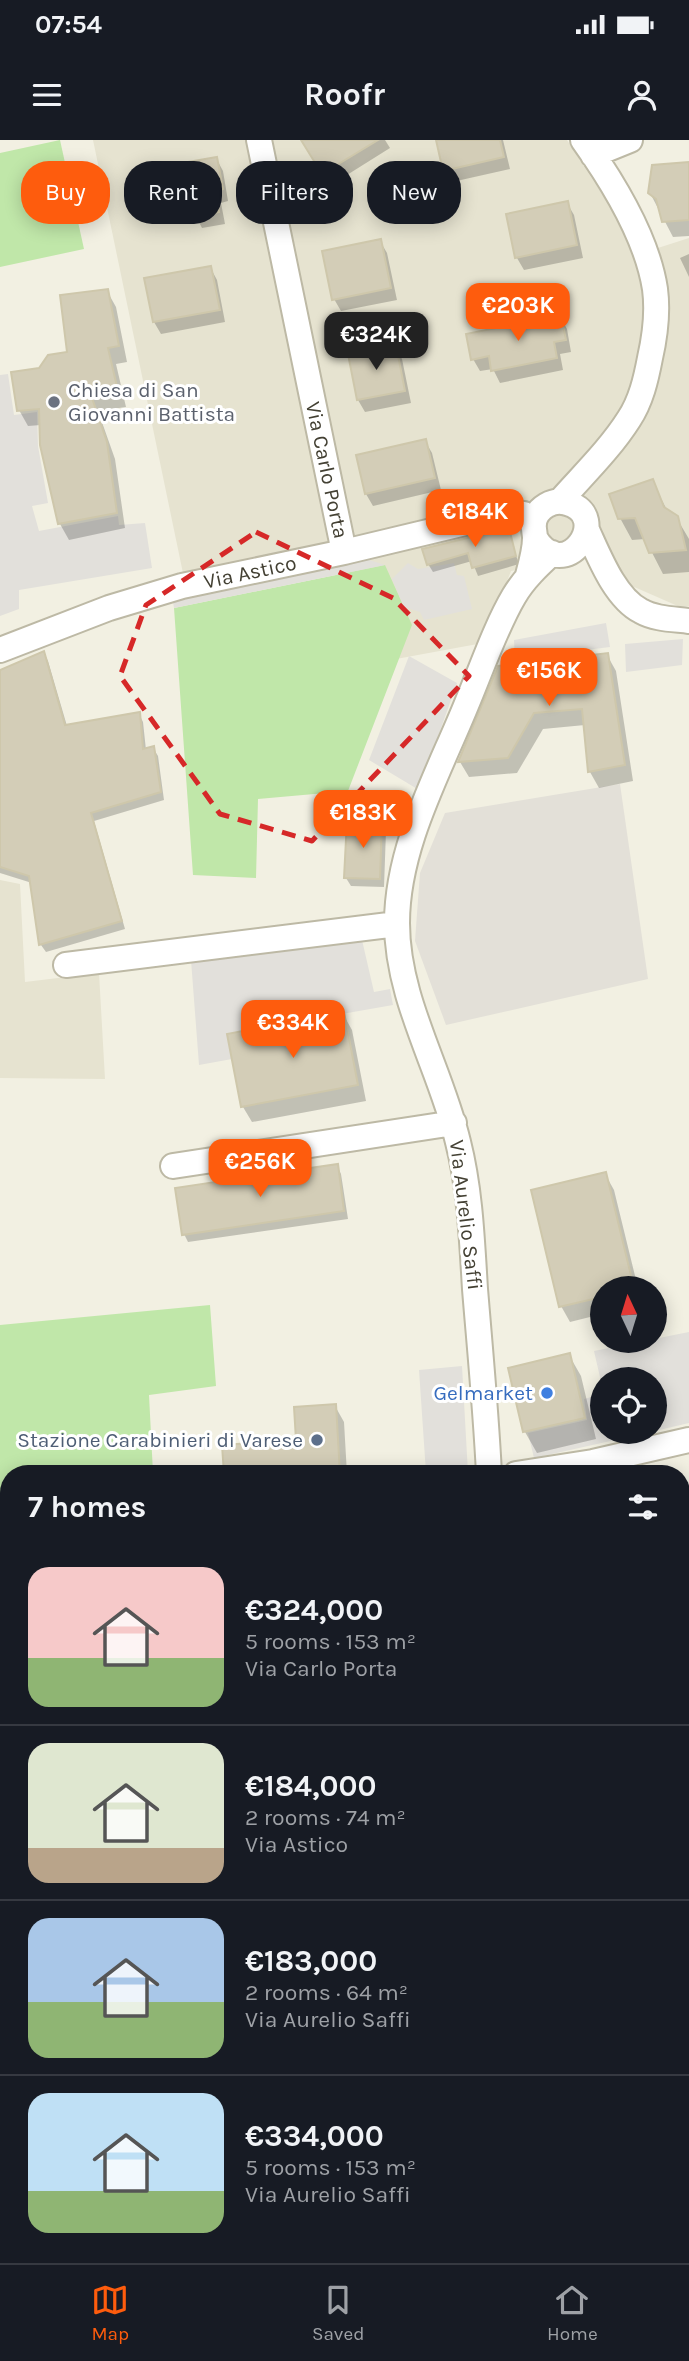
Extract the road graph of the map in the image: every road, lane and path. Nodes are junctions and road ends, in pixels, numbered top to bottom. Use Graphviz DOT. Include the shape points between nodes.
graph roads {
  1 [pos="259,140"];
  2 [pos="630,140"];
  3 [pos="588,147"];
  4 [pos="596,461"];
  5 [pos="555,502"];
  6 [pos="506,513"];
  7 [pos="585,522"];
  8 [pos="546,543"];
  9 [pos="344,552"];
  10 [pos="608,576"];
  11 [pos="689,621"];
  12 [pos="0,650"];
  13 [pos="397,924"];
  14 [pos="66,965"];
  15 [pos="454,1124"];
  16 [pos="173,1166"];
  17 [pos="689,1440"];
  18 [pos="488,1465"];
  19 [pos="574,1465"];
  1 -- 9 [label="street, Via Carlo Porta"];
  2 -- 3 [label="street"];
  3 -- 4 [label="street, Via Aurelio Saffi" via="646,250 656,314 640,398"];
  4 -- 5 [label="street, Via Aurelio Saffi"];
  4 -- 7 [label="street, Via Aurelio Saffi"];
  5 -- 6 [label="street, Via Astico" via="516,505"];
  5 -- 7 [label="street" via="577,507"];
  5 -- 8 [label="street, Via Aurelio Saffi" via="537,514"];
  6 -- 8 [label="street" via="524,514"];
  6 -- 9 [label="street, Via Astico"];
  7 -- 8 [label="street, Via Aurelio Saffi" via="580,546"];
  7 -- 10 [label="street"];
  8 -- 10 [label="street"];
  8 -- 13 [label="street, Via Aurelio Saffi" via="509,607 425,805 405,864"];
  9 -- 12 [label="street, Via Astico" via="182,586"];
  10 -- 11 [label="street" via="643,612"];
  13 -- 14 [label="street"];
  13 -- 15 [label="street, Via Aurelio Saffi" via="406,983"];
  15 -- 16 [label="street"];
  15 -- 18 [label="street, Via Aurelio Saffi" via="468,1206"];
  17 -- 19 [label="street"];
}
